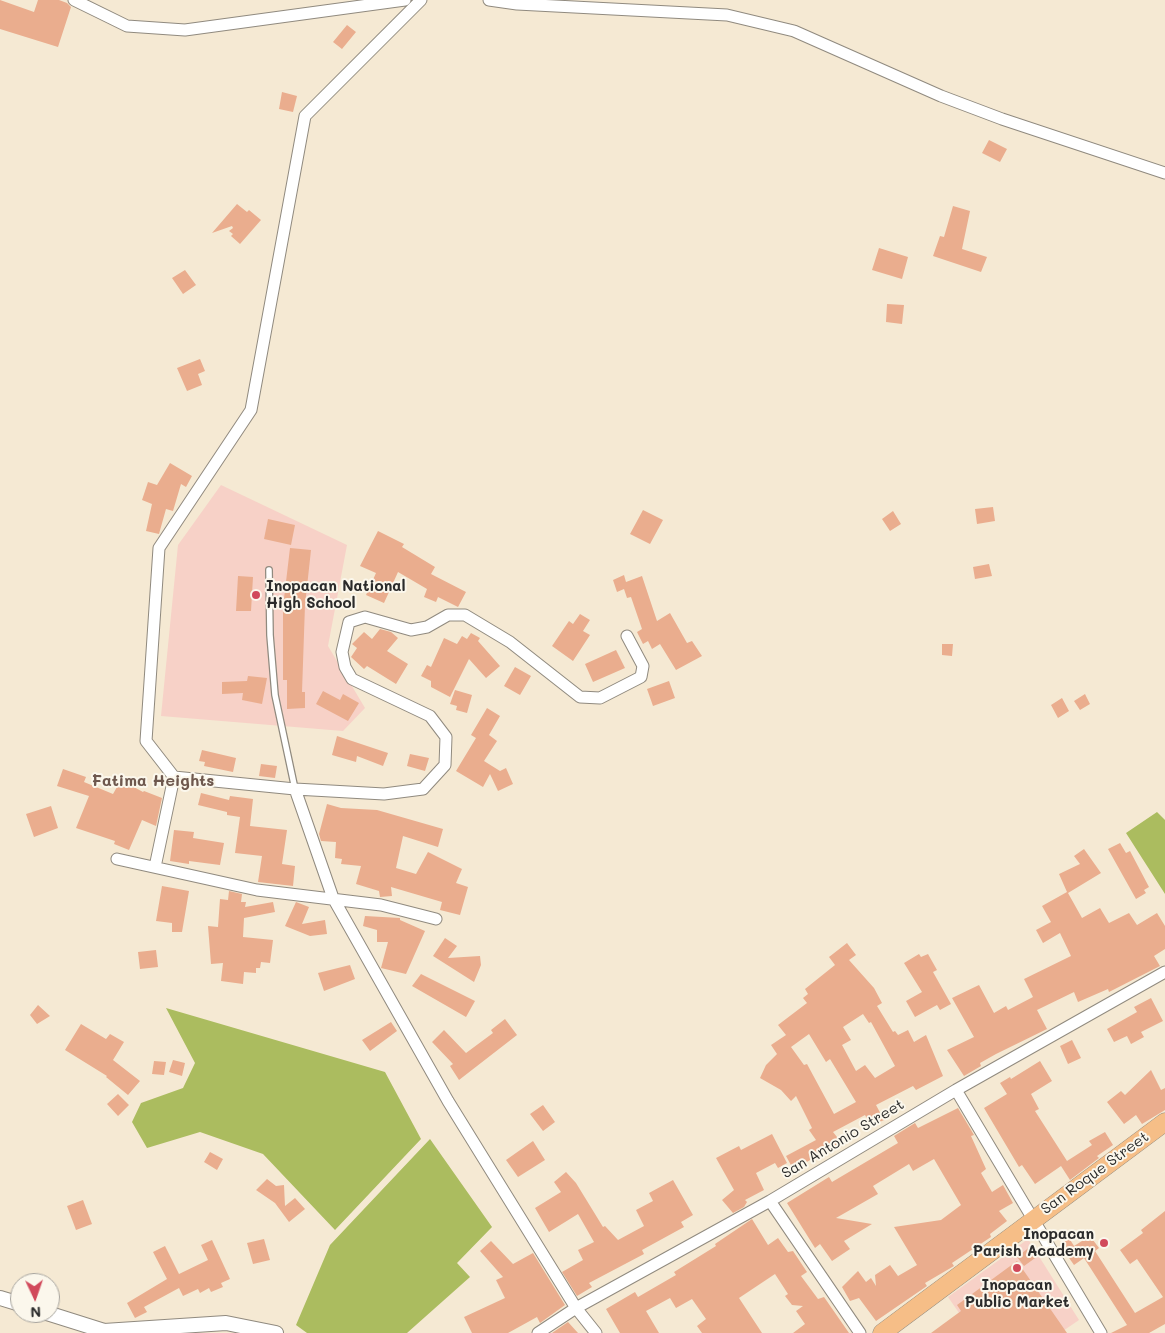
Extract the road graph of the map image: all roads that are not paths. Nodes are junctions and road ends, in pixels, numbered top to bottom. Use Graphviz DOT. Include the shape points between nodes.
graph roads {
  1 [pos="74,0"];
  2 [pos="405,0"];
  3 [pos="420,0"];
  4 [pos="489,0"];
  5 [pos="1165,174"];
  6 [pos="269,570"];
  7 [pos="627,636"];
  8 [pos="174,777"];
  9 [pos="295,789"];
  10 [pos="117,859"];
  11 [pos="155,867"];
  12 [pos="333,898"];
  13 [pos="436,919"];
  14 [pos="1165,972"];
  15 [pos="956,1090"];
  16 [pos="1165,1122"];
  17 [pos="770,1201"];
  18 [pos="1034,1218"];
  19 [pos="576,1308"];
  20 [pos="60,1317"];
  21 [pos="276,1333"];
  22 [pos="538,1333"];
  23 [pos="596,1333"];
  24 [pos="860,1333"];
  25 [pos="882,1333"];
  26 [pos="1101,1333"];
  1 -- 2 [label="street" via="127,26 185,30"];
  3 -- 8 [label="street" via="305,116 251,410 159,548 146,741"];
  4 -- 5 [label="street" via="727,15 794,31 993,116"];
  6 -- 9 [label="lane" via="275,696"];
  7 -- 9 [label="street" via="643,666 641,677 600,698 580,697 510,642 466,615 448,615 427,627 411,630 365,617 349,622 342,652 352,679 430,716 446,737 445,765 422,789 384,794"];
  8 -- 9 [label="street"];
  8 -- 11 [label="street"];
  9 -- 12 [label="street"];
  10 -- 11 [label="street"];
  11 -- 12 [label="street" via="258,890"];
  12 -- 13 [label="street" via="381,905"];
  12 -- 19 [label="street" via="448,1101"];
  14 -- 15 [label="street, San Antonio Street"];
  15 -- 17 [label="street, San Antonio Street"];
  15 -- 18 [label="street"];
  16 -- 18 [label="main road, San Roque Street"];
  17 -- 19 [label="street, San Antonio Street"];
  17 -- 24 [label="street"];
  18 -- 25 [label="main road, San Roque Street"];
  18 -- 26 [label="street"];
  19 -- 22 [label="street, San Antonio Street"];
  19 -- 23 [label="street"];
  20 -- 21 [label="street" via="104,1331 226,1324"];
}
